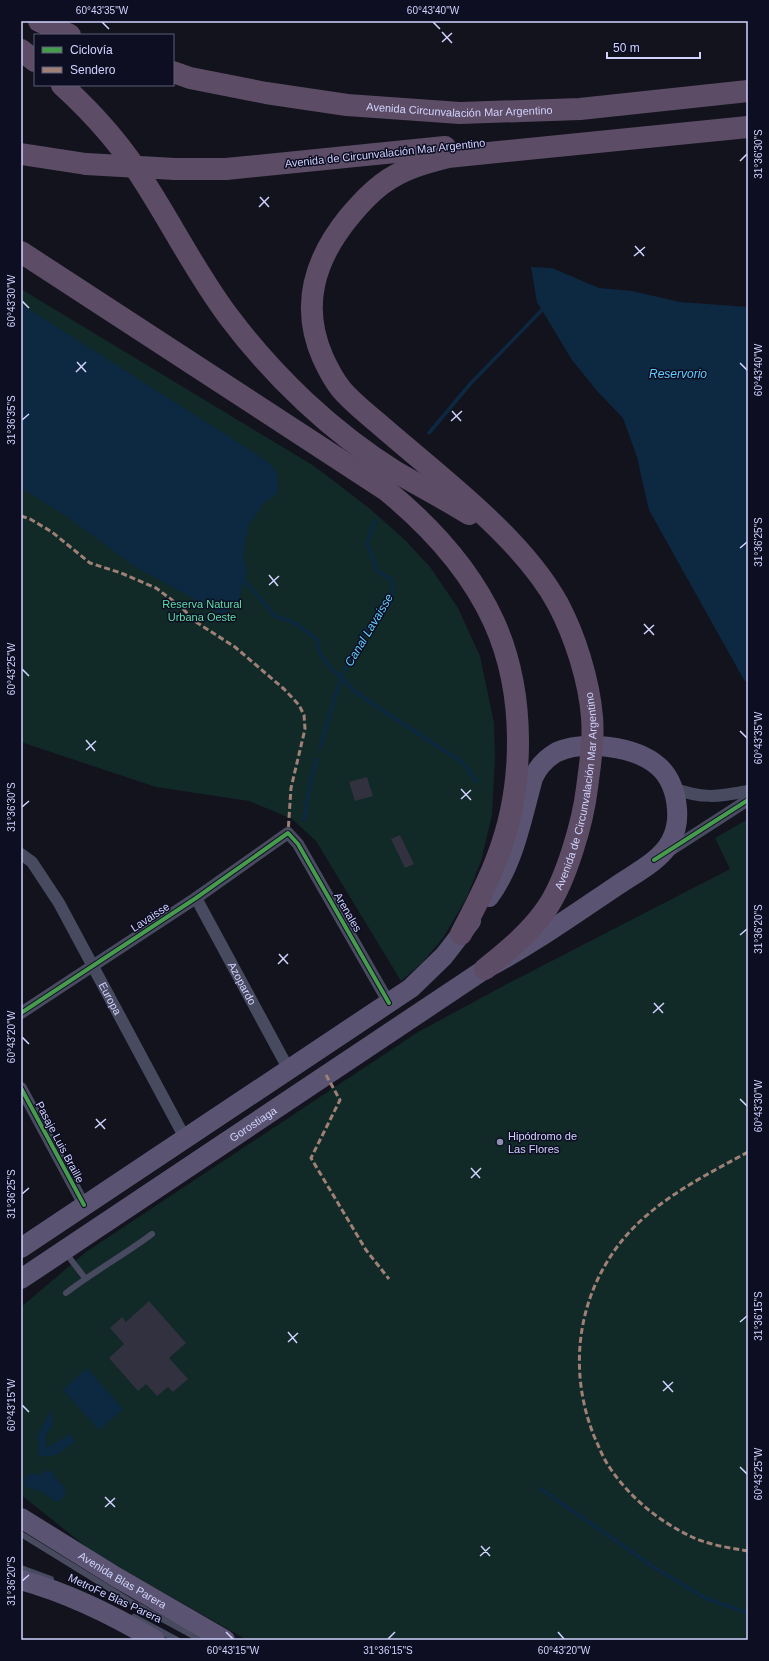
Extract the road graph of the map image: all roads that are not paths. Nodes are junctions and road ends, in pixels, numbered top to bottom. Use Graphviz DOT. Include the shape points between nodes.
graph roads {
  1 [pos="39,21"];
  2 [pos="68,34"];
  3 [pos="21,50"];
  4 [pos="34,60"];
  5 [pos="174,72"];
  6 [pos="63,86"];
  7 [pos="748,91"];
  8 [pos="748,117"];
  9 [pos="748,127"];
  10 [pos="21,154"];
  11 [pos="21,252"];
  12 [pos="504,536"];
  13 [pos="593,746"];
  14 [pos="672,788"];
  15 [pos="748,791"];
  16 [pos="748,800"];
  17 [pos="288,833"];
  18 [pos="21,854"];
  19 [pos="654,860"];
  20 [pos="196,898"];
  21 [pos="461,934"];
  22 [pos="92,966"];
  23 [pos="485,969"];
  24 [pos="389,1003"];
  25 [pos="21,1013"];
  26 [pos="289,1070"];
  27 [pos="21,1088"];
  28 [pos="185,1138"];
  29 [pos="159,1155"];
  30 [pos="172,1177"];
  31 [pos="84,1205"];
  32 [pos="152,1234"];
  33 [pos="21,1248"];
  34 [pos="63,1250"];
  35 [pos="21,1278"];
  36 [pos="85,1278"];
  37 [pos="66,1293"];
  38 [pos="21,1518"];
  39 [pos="21,1534"];
  40 [pos="21,1568"];
  41 [pos="21,1580"];
  42 [pos="55,1581"];
  43 [pos="125,1612"];
  44 [pos="155,1640"];
  45 [pos="177,1640"];
  46 [pos="201,1640"];
  47 [pos="225,1640"];
  1 -- 2 [label="highway"];
  3 -- 4 [label="highway"];
  5 -- 7 [label="highway, Avenida Circunvalación Mar Argentino" via="190,78 274,94 347,104 460,113 580,109"];
  6 -- 12 [label="highway" via="111,134 147,186 194,265 229,317 288,385 330,423 377,458"];
  8 -- 10 [label="highway, Avenida de Circunvalación Mar Argentino, bridge" via="226,168 175,169 86,164"];
  9 -- 12 [label="highway" via="448,157 414,166 382,184 358,206 337,232 322,259 310,306 311,323 328,369 358,406 453,486"];
  11 -- 21 [label="highway" via="386,490 433,532 476,589 494,623 508,663 518,735 518,765 510,815 498,857 481,897"];
  12 -- 13 [label="highway, Avenida de Circunvalación Mar Argentino" via="549,590 567,624 589,694"];
  13 -- 14 [label="main road, Gorostiaga" via="629,751 650,760 667,776"];
  13 -- 21 [label="main road, Gorostiaga" via="557,752 537,769 505,868 491,895"];
  13 -- 23 [label="highway, Avenida de Circunvalación Mar Argentino" via="579,829 556,893 525,935"];
  14 -- 15 [label="street" via="707,797"];
  14 -- 19 [label="main road, Gorostiaga" via="676,801 676,828 670,842"];
  16 -- 19 [label="street"];
  17 -- 20 [label="street, Lavaisse"];
  17 -- 24 [label="street, Arenales" via="298,844"];
  18 -- 22 [label="street, Europa" via="32,862 59,903"];
  19 -- 23 [label="main road, Gorostiaga" via="534,942"];
  20 -- 22 [label="street, Lavaisse"];
  20 -- 26 [label="street, Azopardo"];
  21 -- 24 [label="main road" via="434,968"];
  22 -- 25 [label="street, Lavaisse"];
  22 -- 28 [label="street, Europa"];
  23 -- 30 [label="main road, Gorostiaga"];
  24 -- 26 [label="main road"];
  26 -- 28 [label="main road"];
  27 -- 31 [label="street, Pasaje Luis Braille"];
  28 -- 29 [label="main road"];
  29 -- 30 [label="main road"];
  29 -- 31 [label="main road"];
  30 -- 34 [label="main road, Gorostiaga"];
  31 -- 33 [label="main road"];
  32 -- 36 [label="lane"];
  34 -- 35 [label="main road, Gorostiaga"];
  34 -- 36 [label="lane"];
  36 -- 37 [label="lane"];
  38 -- 47 [label="main road, Avenida Blas Parera"];
  39 -- 46 [label="lane, MetroFe Blas Parera" via="133,1603"];
  40 -- 42 [label="lane, MetroFe Blas Parera"];
  41 -- 44 [label="main road" via="80,1601"];
  43 -- 45 [label="lane, MetroFe Blas Parera"];
}
